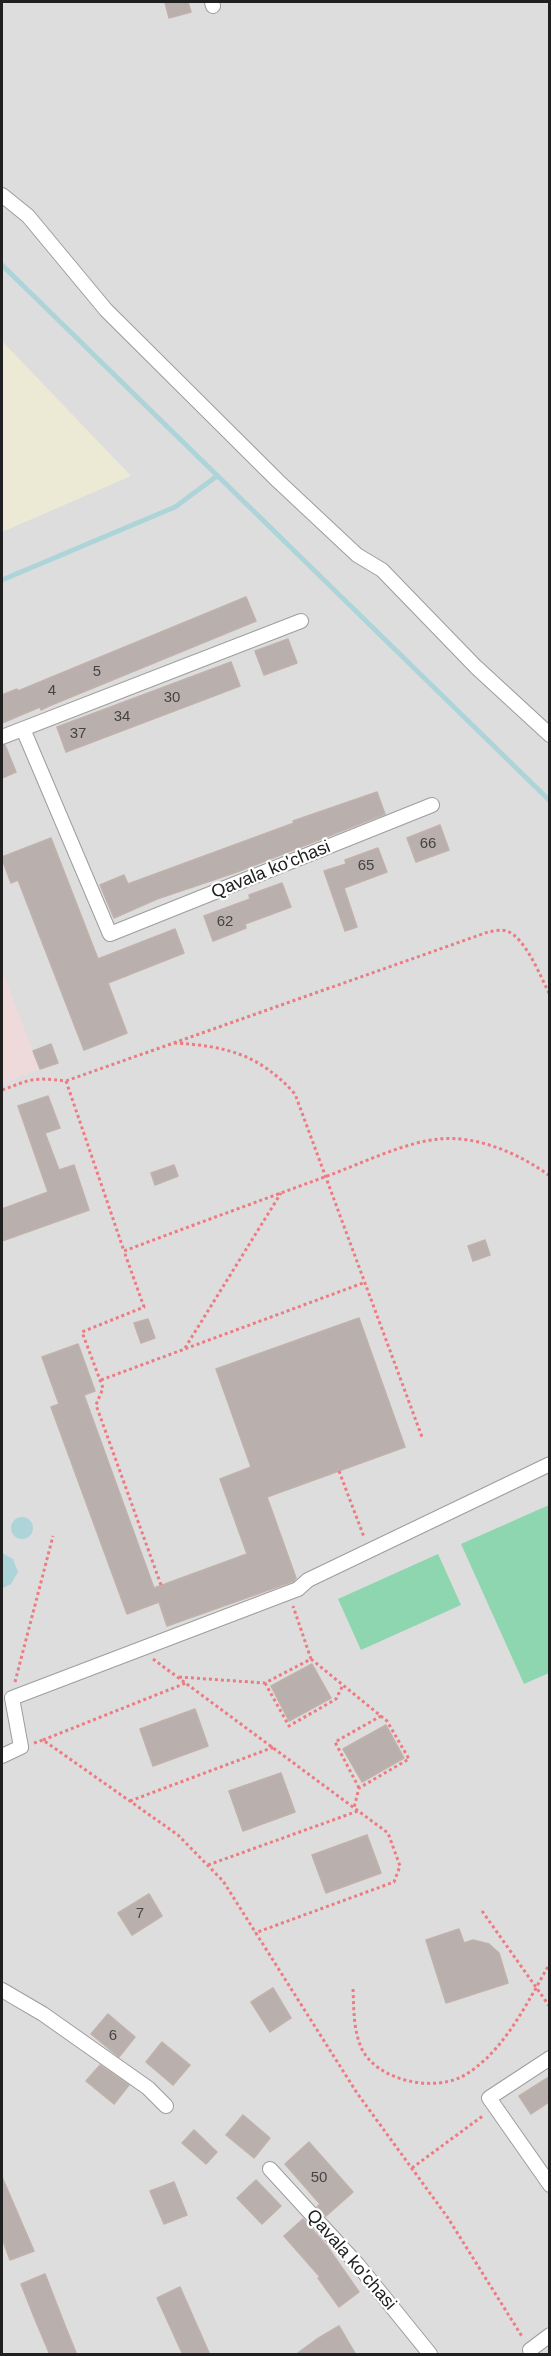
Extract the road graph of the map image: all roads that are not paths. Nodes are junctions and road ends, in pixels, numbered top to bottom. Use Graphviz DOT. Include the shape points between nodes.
graph roads {
  1 [pos="2,195"];
  2 [pos="301,621"];
  3 [pos="23,729"];
  4 [pos="549,735"];
  5 [pos="2,737"];
  6 [pos="432,806"];
  7 [pos="549,1464"];
  8 [pos="2,1756"];
  9 [pos="2,1990"];
  10 [pos="549,2058"];
  11 [pos="166,2106"];
  12 [pos="270,2169"];
  13 [pos="549,2185"];
  14 [pos="549,2335"];
  15 [pos="530,2350"];
  16 [pos="430,2355"];
  1 -- 4 [label="street" via="28,216 106,309 270,473 357,555 382,570"];
  2 -- 3 [label="street"];
  3 -- 5 [label="street"];
  3 -- 6 [label="street, Qavala ko'chasi" via="110,934"];
  7 -- 8 [label="street" via="308,1580 298,1589 12,1698 21,1747"];
  9 -- 11 [label="street" via="148,2088"];
  10 -- 13 [label="street" via="489,2098"];
  12 -- 16 [label="street, Qavala ko'chasi" via="358,2265"];
  14 -- 15 [label="street"];
}
